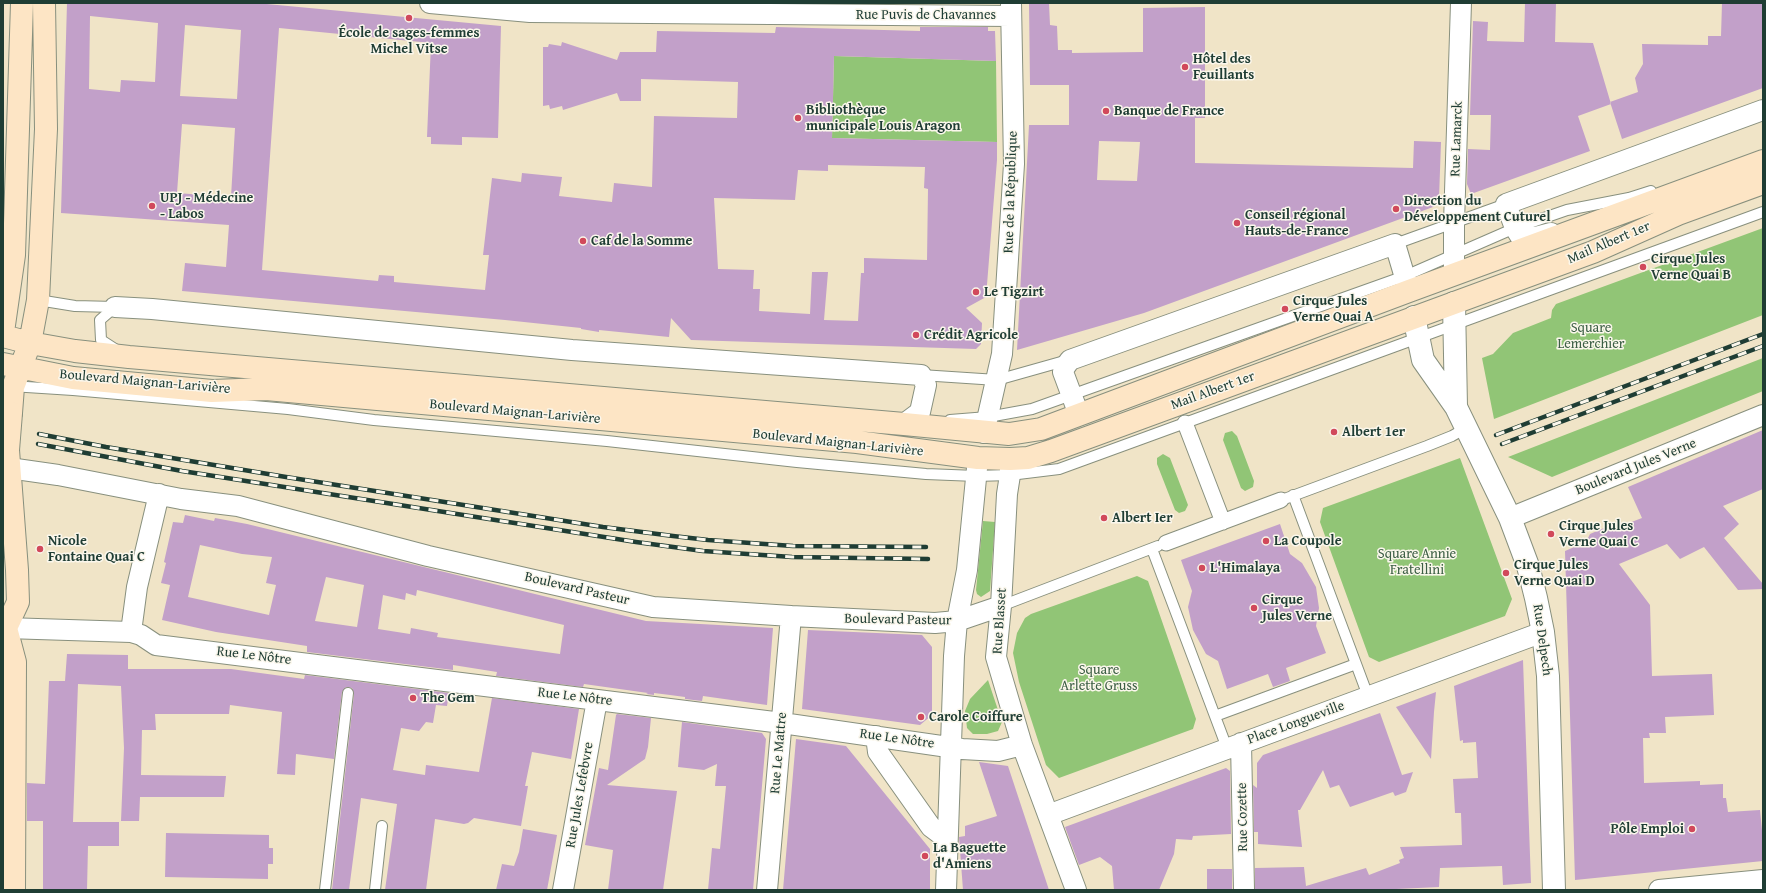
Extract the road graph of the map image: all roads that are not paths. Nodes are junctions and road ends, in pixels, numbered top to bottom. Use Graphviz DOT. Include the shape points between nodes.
graph roads {
  1 [pos="22,3"];
  2 [pos="44,3"];
  3 [pos="430,3"];
  4 [pos="1461,3"];
  5 [pos="530,8"];
  6 [pos="1011,10"];
  7 [pos="1763,110"];
  8 [pos="1763,150"];
  9 [pos="1733,161"];
  10 [pos="1763,161"];
  11 [pos="1763,183"];
  12 [pos="1659,188"];
  13 [pos="1506,204"];
  14 [pos="1627,211"];
  15 [pos="1763,212"];
  16 [pos="1454,223"];
  17 [pos="1515,228"];
  18 [pos="1396,244"];
  19 [pos="1454,265"];
  20 [pos="1407,284"];
  21 [pos="6,294"];
  22 [pos="38,300"];
  23 [pos="1454,302"];
  24 [pos="115,307"];
  25 [pos="1454,326"];
  26 [pos="1416,327"];
  27 [pos="3,332"];
  28 [pos="3,336"];
  29 [pos="30,343"];
  30 [pos="129,358"];
  31 [pos="1070,360"];
  32 [pos="921,374"];
  33 [pos="10,376"];
  34 [pos="997,380"];
  35 [pos="1071,394"];
  36 [pos="1456,407"];
  37 [pos="1079,414"];
  38 [pos="1763,415"];
  39 [pos="1185,423"];
  40 [pos="912,424"];
  41 [pos="986,425"];
  42 [pos="1466,428"];
  43 [pos="1009,434"];
  44 [pos="8,459"];
  45 [pos="977,467"];
  46 [pos="1010,467"];
  47 [pos="159,494"];
  48 [pos="1287,498"];
  49 [pos="1510,518"];
  50 [pos="1223,522"];
  51 [pos="1166,543"];
  52 [pos="1152,548"];
  53 [pos="1001,606"];
  54 [pos="791,616"];
  55 [pos="958,621"];
  56 [pos="4,627"];
  57 [pos="131,632"];
  58 [pos="1543,632"];
  59 [pos="1356,664"];
  60 [pos="348,693"];
  61 [pos="1368,696"];
  62 [pos="597,700"];
  63 [pos="1215,716"];
  64 [pos="782,723"];
  65 [pos="876,736"];
  66 [pos="1022,745"];
  67 [pos="950,746"];
  68 [pos="1234,746"];
  69 [pos="1048,815"];
  70 [pos="382,826"];
  71 [pos="947,839"];
  72 [pos="1763,880"];
  73 [pos="14,890"];
  74 [pos="325,890"];
  75 [pos="375,890"];
  76 [pos="563,890"];
  77 [pos="767,890"];
  78 [pos="946,890"];
  79 [pos="1076,890"];
  80 [pos="1244,890"];
  81 [pos="1554,890"];
  82 [pos="1659,890"];
  1 -- 21 [label="main road" via="14,255"];
  2 -- 22 [label="main road" via="46,129"];
  3 -- 5 [label="street, Rue Puvis de Chavannes"];
  4 -- 16 [label="street, Rue Lamarck"];
  5 -- 6 [label="street, Rue Puvis de Chavannes"];
  6 -- 34 [label="street, Rue de la République" via="1014,164 1002,354"];
  7 -- 13 [label="street"];
  8 -- 9 [label="lane"];
  10 -- 14 [label="main road, Mail Albert 1er"];
  11 -- 23 [label="main road, Mail Albert 1er" via="1678,214 1593,252"];
  12 -- 17 [label="lane" via="1629,198 1567,210"];
  13 -- 16 [label="lane"];
  13 -- 17 [label="street"];
  14 -- 17 [label="street, Mail Albert 1er" via="1536,237 1520,236"];
  14 -- 19 [label="main road, Mail Albert 1er"];
  15 -- 25 [label="lane"];
  16 -- 18 [label="lane"];
  16 -- 19 [label="street, Rue Lamarck"];
  17 -- 19 [label="lane"];
  18 -- 20 [label="street"];
  18 -- 31 [label="street"];
  19 -- 20 [label="main road, Mail Albert 1er"];
  19 -- 23 [label="main road"];
  20 -- 26 [label="main road"];
  20 -- 35 [label="lane"];
  20 -- 37 [label="main road, Mail Albert 1er"];
  21 -- 27 [label="main road"];
  22 -- 24 [label="lane" via="75,306"];
  22 -- 29 [label="main road"];
  23 -- 25 [label="street, Rue Delpech"];
  23 -- 26 [label="main road, Mail Albert 1er"];
  24 -- 30 [label="lane" via="100,320 101,340"];
  24 -- 32 [label="street" via="572,350"];
  25 -- 26 [label="lane"];
  25 -- 36 [label="street, Rue Delpech"];
  26 -- 36 [label="street, Rue Delpech" via="1423,360"];
  26 -- 39 [label="lane"];
  26 -- 46 [label="main road, Mail Albert 1er" via="1028,458"];
  28 -- 29 [label="main road, Boulevard Maignan-Larivière"];
  29 -- 30 [label="main road, Boulevard Maignan-Larivière"];
  29 -- 33 [label="main road"];
  30 -- 40 [label="main road, Boulevard Maignan-Larivière"];
  31 -- 34 [label="lane"];
  31 -- 35 [label="street" via="1064,366 1063,372"];
  32 -- 34 [label="lane"];
  32 -- 40 [label="street, Boulevard Maignan-Larivière" via="926,385 920,412"];
  33 -- 44 [label="main road, bridge"];
  33 -- 45 [label="main road, Boulevard Maignan-Larivière" via="73,378 212,391 266,389 856,442"];
  34 -- 41 [label="street, Rue de la République"];
  35 -- 37 [label="street"];
  35 -- 41 [label="lane"];
  36 -- 42 [label="street, Rue Delpech"];
  37 -- 43 [label="main road, Mail Albert 1er" via="1041,429"];
  38 -- 49 [label="street, Boulevard Jules Verne"];
  39 -- 46 [label="lane" via="1059,469"];
  39 -- 50 [label="street"];
  40 -- 41 [label="main road, Boulevard Maignan-Larivière"];
  41 -- 43 [label="main road, Boulevard Maignan-Larivière"];
  41 -- 45 [label="main road"];
  42 -- 48 [label="lane" via="1452,436"];
  42 -- 49 [label="street, Rue Delpech"];
  43 -- 46 [label="main road"];
  44 -- 47 [label="street, Boulevard Pasteur" via="58,475"];
  44 -- 56 [label="main road" via="18,602"];
  45 -- 46 [label="main road, Boulevard Maignan-Larivière"];
  45 -- 55 [label="street"];
  46 -- 53 [label="street, Rue Blasset" via="1006,494"];
  47 -- 54 [label="street, Boulevard Pasteur" via="238,506 428,556 653,607"];
  47 -- 57 [label="street" via="137,587"];
  48 -- 50 [label="street"];
  48 -- 59 [label="lane"];
  49 -- 58 [label="street, Rue Delpech" via="1528,566"];
  50 -- 51 [label="street"];
  51 -- 52 [label="lane"];
  52 -- 53 [label="lane"];
  52 -- 63 [label="lane"];
  53 -- 55 [label="street, Boulevard Pasteur"];
  53 -- 66 [label="street, Rue Blasset" via="996,657"];
  54 -- 55 [label="street, Boulevard Pasteur" via="935,623"];
  54 -- 64 [label="street, Rue Le Mattre"];
  55 -- 67 [label="street"];
  56 -- 57 [label="street"];
  56 -- 73 [label="main road" via="15,662"];
  57 -- 62 [label="street, Rue Le Nôtre" via="156,645 350,672"];
  58 -- 61 [label="street, Place Longueville"];
  58 -- 81 [label="street, Rue Delpech" via="1548,676"];
  59 -- 61 [label="lane"];
  59 -- 63 [label="lane"];
  60 -- 74 [label="lane"];
  61 -- 68 [label="street, Place Longueville"];
  62 -- 64 [label="street, Rue Le Nôtre"];
  62 -- 76 [label="street, Rue Jules Lefebvre"];
  63 -- 68 [label="lane"];
  64 -- 65 [label="street, Rue Le Nôtre"];
  64 -- 77 [label="street, Rue Le Mattre"];
  65 -- 67 [label="street, Rue Le Nôtre"];
  65 -- 71 [label="street" via="878,752 931,827"];
  66 -- 67 [label="street, Rue Le Nôtre" via="998,751"];
  66 -- 69 [label="street, Rue Blasset"];
  67 -- 71 [label="street"];
  68 -- 69 [label="street, Place Longueville"];
  68 -- 80 [label="street, Rue Cozette"];
  69 -- 79 [label="street, Rue Blasset"];
  70 -- 75 [label="lane"];
  71 -- 78 [label="street"];
  72 -- 82 [label="street"];
}
